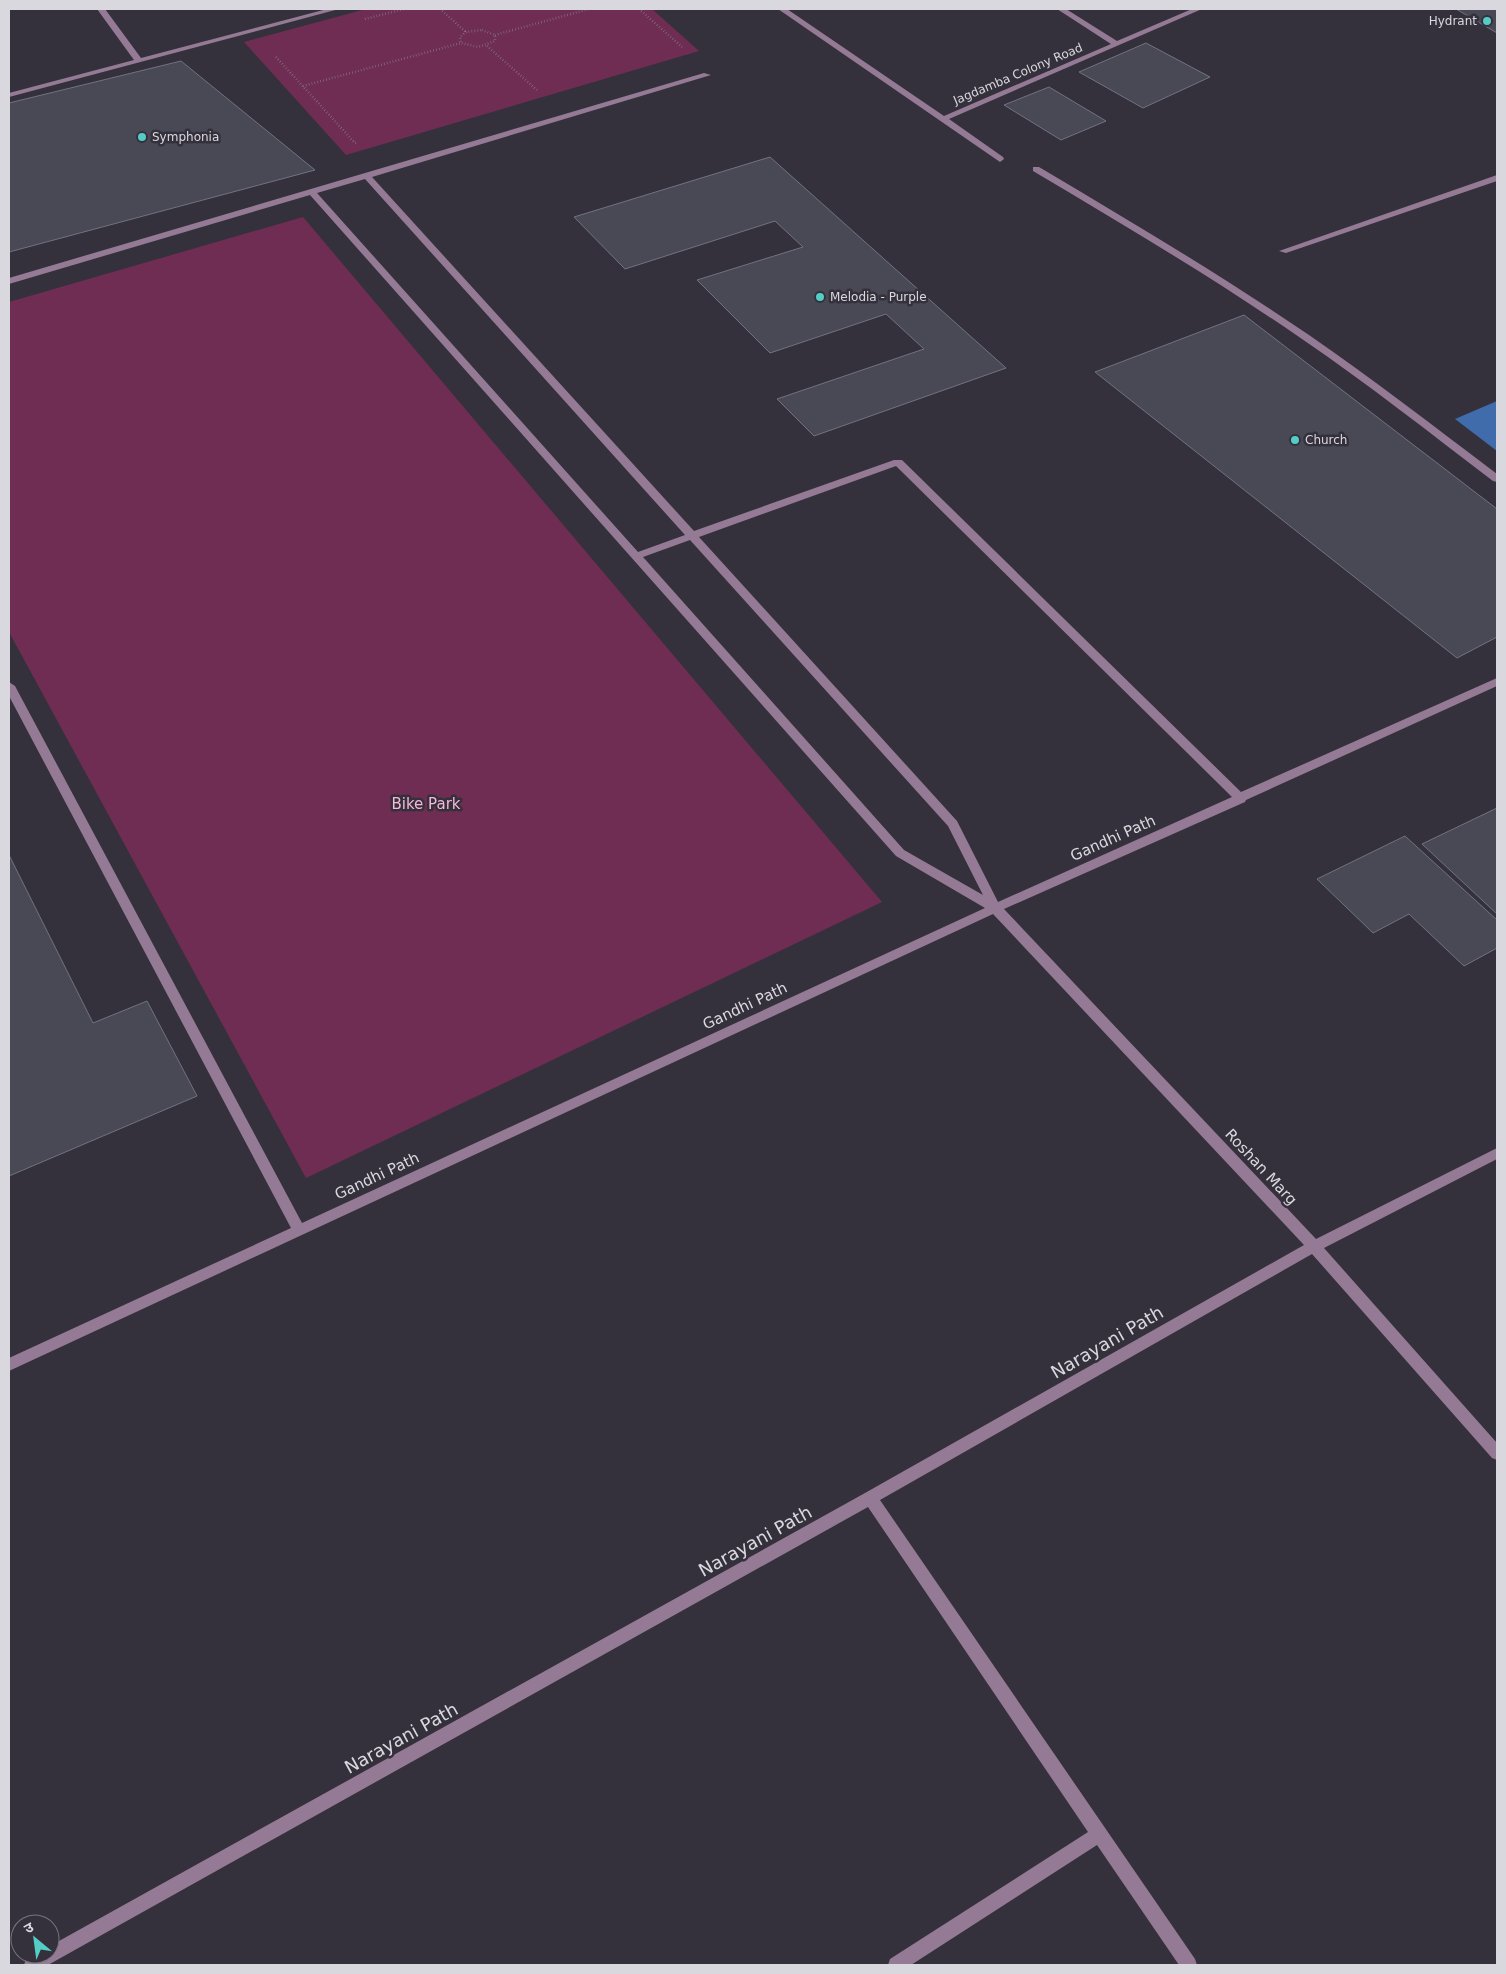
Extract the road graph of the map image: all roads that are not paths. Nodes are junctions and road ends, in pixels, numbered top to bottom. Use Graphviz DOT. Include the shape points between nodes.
graph roads {
  1 [pos="102,9"];
  2 [pos="336,9"];
  3 [pos="782,9"];
  4 [pos="1061,9"];
  5 [pos="1198,9"];
  6 [pos="1118,44"];
  7 [pos="139,61"];
  8 [pos="707,75"];
  9 [pos="9,95"];
  10 [pos="943,119"];
  11 [pos="1000,159"];
  12 [pos="1036,170"];
  13 [pos="366,176"];
  14 [pos="1497,178"];
  15 [pos="312,192"];
  16 [pos="1283,250"];
  17 [pos="9,282"];
  18 [pos="1497,479"];
  19 [pos="693,535"];
  20 [pos="636,556"];
  21 [pos="1497,682"];
  22 [pos="9,686"];
  23 [pos="1240,799"];
  24 [pos="995,908"];
  25 [pos="1497,1152"];
  26 [pos="300,1230"];
  27 [pos="1314,1246"];
  28 [pos="9,1365"];
  29 [pos="1497,1453"];
  30 [pos="870,1498"];
  31 [pos="1098,1835"];
  32 [pos="32,1965"];
  33 [pos="896,1965"];
  34 [pos="1189,1965"];
  1 -- 7 [label="street"];
  2 -- 7 [label="street"];
  3 -- 10 [label="street, Jagdamba Colony Road"];
  4 -- 6 [label="street"];
  5 -- 6 [label="street, Jagdamba Colony Road"];
  6 -- 10 [label="street, Jagdamba Colony Road"];
  7 -- 9 [label="street"];
  8 -- 13 [label="street"];
  10 -- 11 [label="street"];
  12 -- 18 [label="street" via="1243,294 1344,364"];
  13 -- 15 [label="street"];
  13 -- 19 [label="street"];
  14 -- 16 [label="street"];
  15 -- 17 [label="street"];
  15 -- 20 [label="street"];
  19 -- 20 [label="street"];
  19 -- 23 [label="street" via="898,462"];
  19 -- 24 [label="street" via="953,824"];
  20 -- 24 [label="street" via="900,854"];
  21 -- 23 [label="street, Gandhi Path"];
  22 -- 26 [label="street"];
  23 -- 24 [label="street, Gandhi Path"];
  24 -- 26 [label="street, Gandhi Path"];
  24 -- 27 [label="street, Roshan Marg"];
  25 -- 27 [label="street, Narayani Path"];
  26 -- 28 [label="street, Gandhi Path"];
  27 -- 29 [label="street, Roshan Marg"];
  27 -- 30 [label="street, Narayani Path"];
  30 -- 31 [label="street"];
  30 -- 32 [label="street, Narayani Path"];
  31 -- 33 [label="street"];
  31 -- 34 [label="street"];
}
